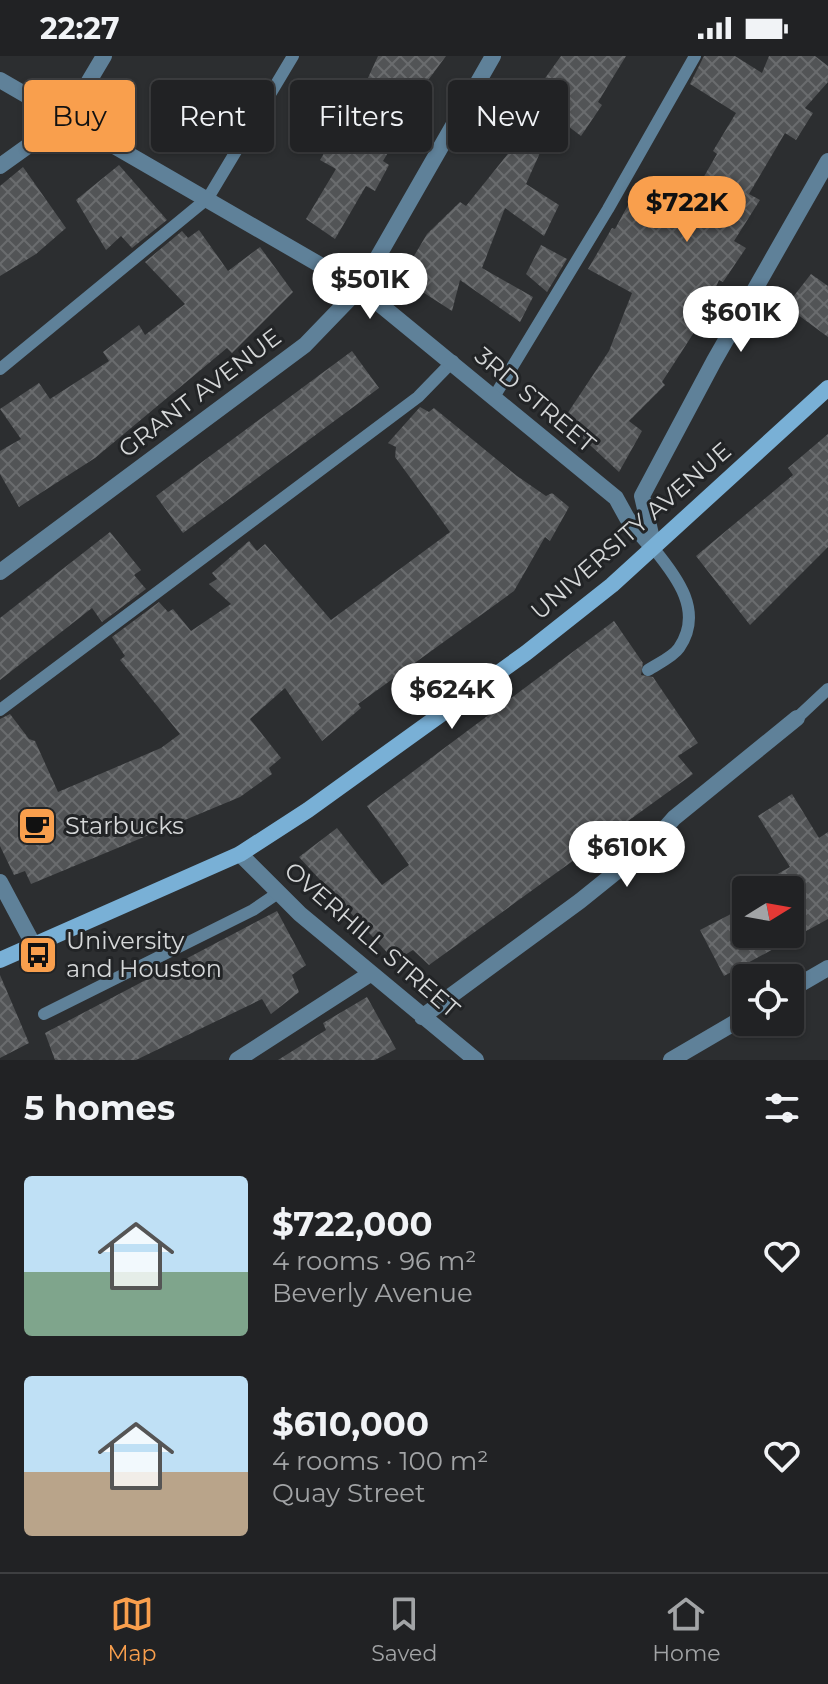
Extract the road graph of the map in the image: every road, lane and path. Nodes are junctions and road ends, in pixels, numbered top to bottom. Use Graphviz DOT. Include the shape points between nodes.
graph roads {
  1 [pos="104,56"];
  2 [pos="293,56"];
  3 [pos="493,56"];
  4 [pos="695,56"];
  5 [pos="0,80"];
  6 [pos="90,80"];
  7 [pos="24,94"];
  8 [pos="24,149"];
  9 [pos="127,152"];
  10 [pos="828,161"];
  11 [pos="0,166"];
  12 [pos="208,198"];
  13 [pos="360,288"];
  14 [pos="453,361"];
  15 [pos="0,369"];
  16 [pos="828,388"];
  17 [pos="494,397"];
  18 [pos="654,549"];
  19 [pos="0,572"];
  20 [pos="648,670"];
  21 [pos="828,689"];
  22 [pos="0,710"];
  23 [pos="797,718"];
  24 [pos="240,854"];
  25 [pos="0,882"];
  26 [pos="278,893"];
  27 [pos="32,942"];
  28 [pos="0,960"];
  29 [pos="828,968"];
  30 [pos="370,974"];
  31 [pos="804,982"];
  32 [pos="44,1014"];
  33 [pos="422,1017"];
  34 [pos="732,1024"];
  35 [pos="237,1060"];
  36 [pos="476,1060"];
  37 [pos="671,1060"];
  1 -- 6 [label="street"];
  2 -- 12 [label="lane"];
  3 -- 13 [label="street, GRANT AVENUE"];
  4 -- 17 [label="lane"];
  5 -- 7 [label="street, 3RD STREET"];
  8 -- 11 [label="street"];
  9 -- 12 [label="street, 3RD STREET"];
  10 -- 18 [label="street" via="642,496"];
  12 -- 13 [label="street, 3RD STREET"];
  12 -- 15 [label="lane"];
  13 -- 14 [label="street, 3RD STREET"];
  13 -- 19 [label="street, GRANT AVENUE" via="305,345"];
  14 -- 17 [label="street, 3RD STREET"];
  14 -- 22 [label="lane" via="418,397"];
  16 -- 18 [label="street, UNIVERSITY AVENUE"];
  17 -- 18 [label="street, 3RD STREET" via="616,498"];
  18 -- 20 [label="lane" via="679,580 691,616 678,649"];
  18 -- 24 [label="street, UNIVERSITY AVENUE" via="526,653"];
  21 -- 23 [label="lane"];
  23 -- 33 [label="street" via="580,901"];
  24 -- 26 [label="street, OVERHILL STREET"];
  24 -- 27 [label="street, UNIVERSITY AVENUE"];
  25 -- 27 [label="street"];
  26 -- 30 [label="street, OVERHILL STREET"];
  26 -- 32 [label="lane"];
  27 -- 28 [label="street, UNIVERSITY AVENUE"];
  29 -- 31 [label="street"];
  30 -- 33 [label="street, OVERHILL STREET"];
  30 -- 35 [label="street"];
  33 -- 36 [label="street, OVERHILL STREET"];
  34 -- 37 [label="street"];
}
